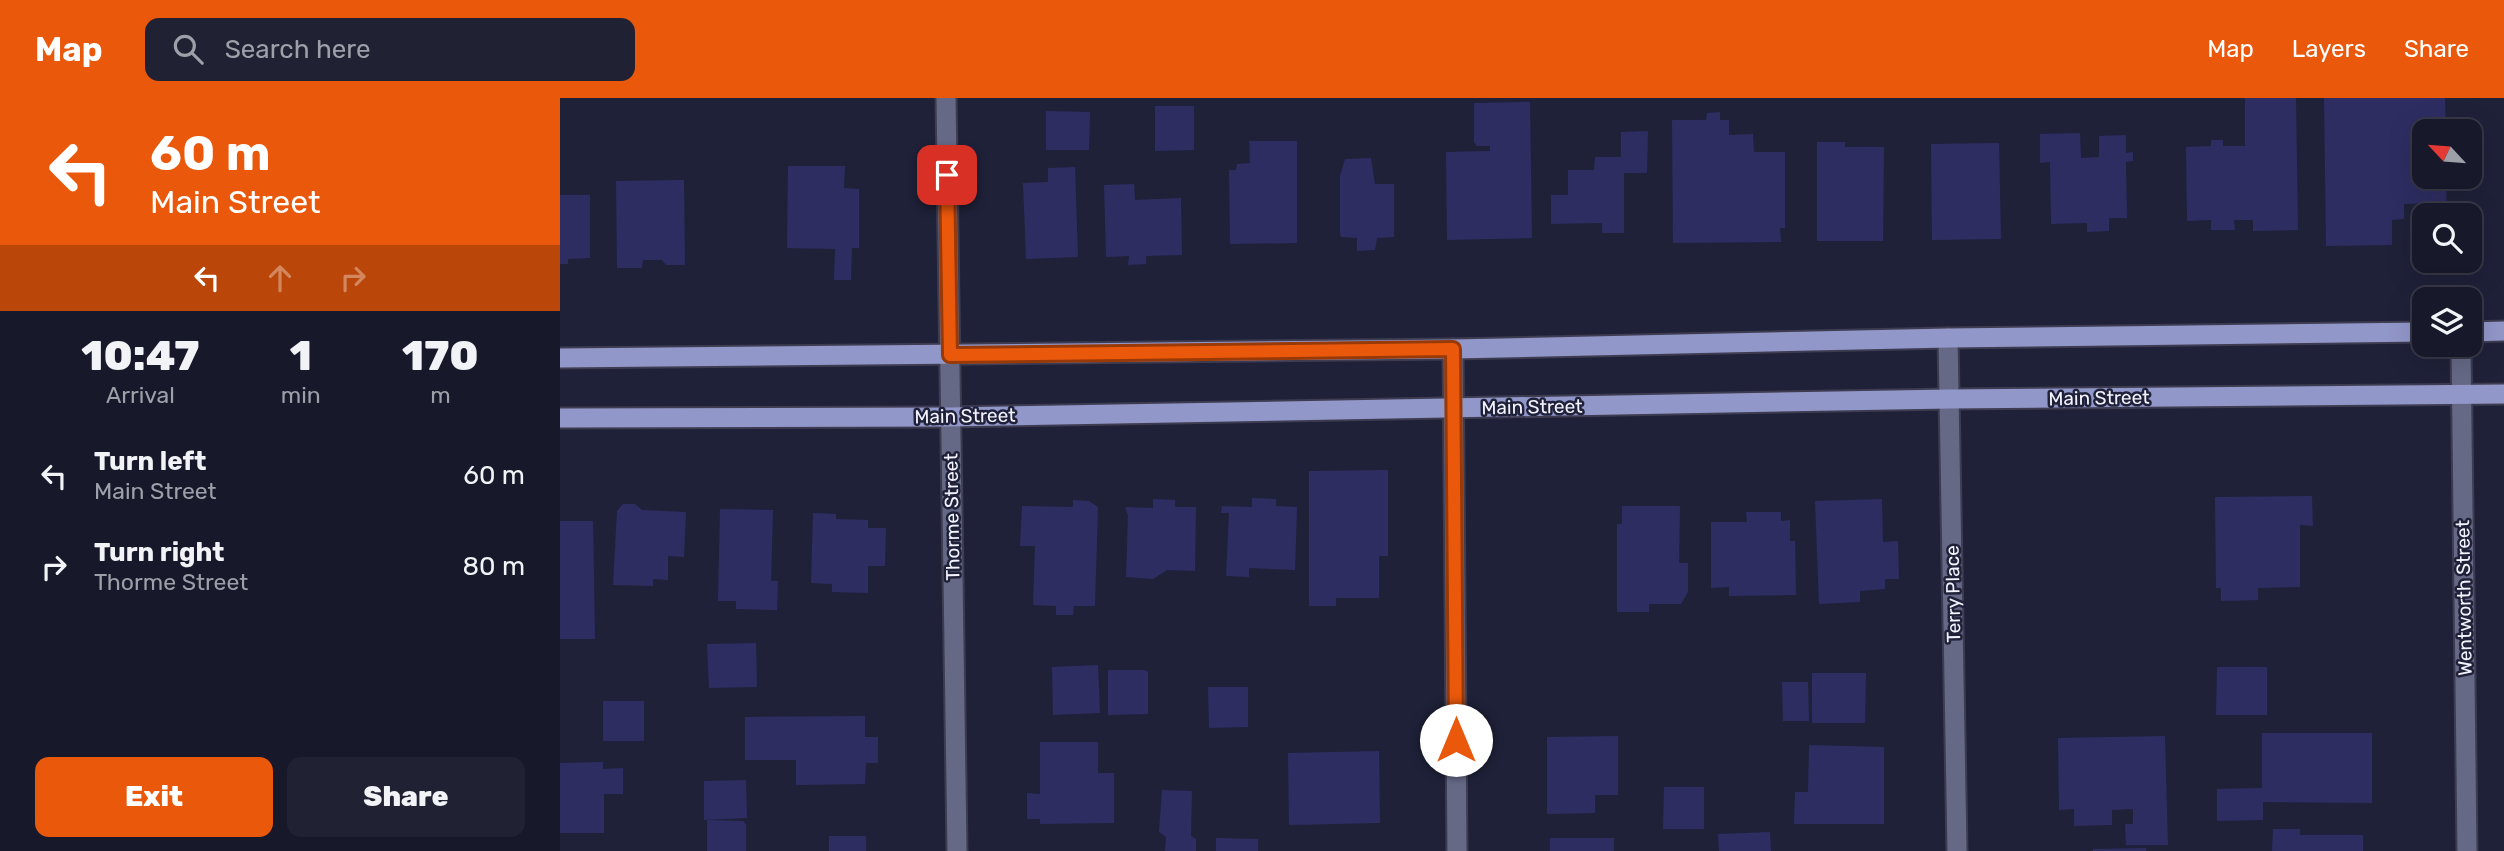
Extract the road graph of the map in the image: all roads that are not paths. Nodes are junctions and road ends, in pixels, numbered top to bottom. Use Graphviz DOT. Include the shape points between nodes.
graph roads {
  1 [pos="946,98"];
  2 [pos="2504,331"];
  3 [pos="2412,332"];
  4 [pos="2482,332"];
  5 [pos="1948,338"];
  6 [pos="1453,349"];
  7 [pos="950,355"];
  8 [pos="2461,357"];
  9 [pos="560,358"];
  10 [pos="2462,394"];
  11 [pos="2504,394"];
  12 [pos="1950,399"];
  13 [pos="1454,409"];
  14 [pos="950,417"];
  15 [pos="560,418"];
  16 [pos="957,851"];
  17 [pos="1457,851"];
  18 [pos="1957,851"];
  19 [pos="2467,851"];
  1 -- 7 [label="street, Thorme Street"];
  2 -- 4 [label="main road"];
  3 -- 5 [label="main road"];
  5 -- 6 [label="main road"];
  5 -- 12 [label="street, Terry Place"];
  6 -- 7 [label="main road"];
  6 -- 13 [label="street"];
  7 -- 9 [label="main road"];
  7 -- 14 [label="street, Thorme Street"];
  8 -- 10 [label="street, Wentworth Street"];
  10 -- 11 [label="main road, Main Street"];
  10 -- 12 [label="main road, Main Street"];
  10 -- 19 [label="street, Wentworth Street"];
  12 -- 13 [label="main road, Main Street"];
  12 -- 18 [label="street, Terry Place"];
  13 -- 14 [label="main road, Main Street"];
  13 -- 17 [label="street"];
  14 -- 15 [label="main road, Main Street"];
  14 -- 16 [label="street, Thorme Street"];
}
